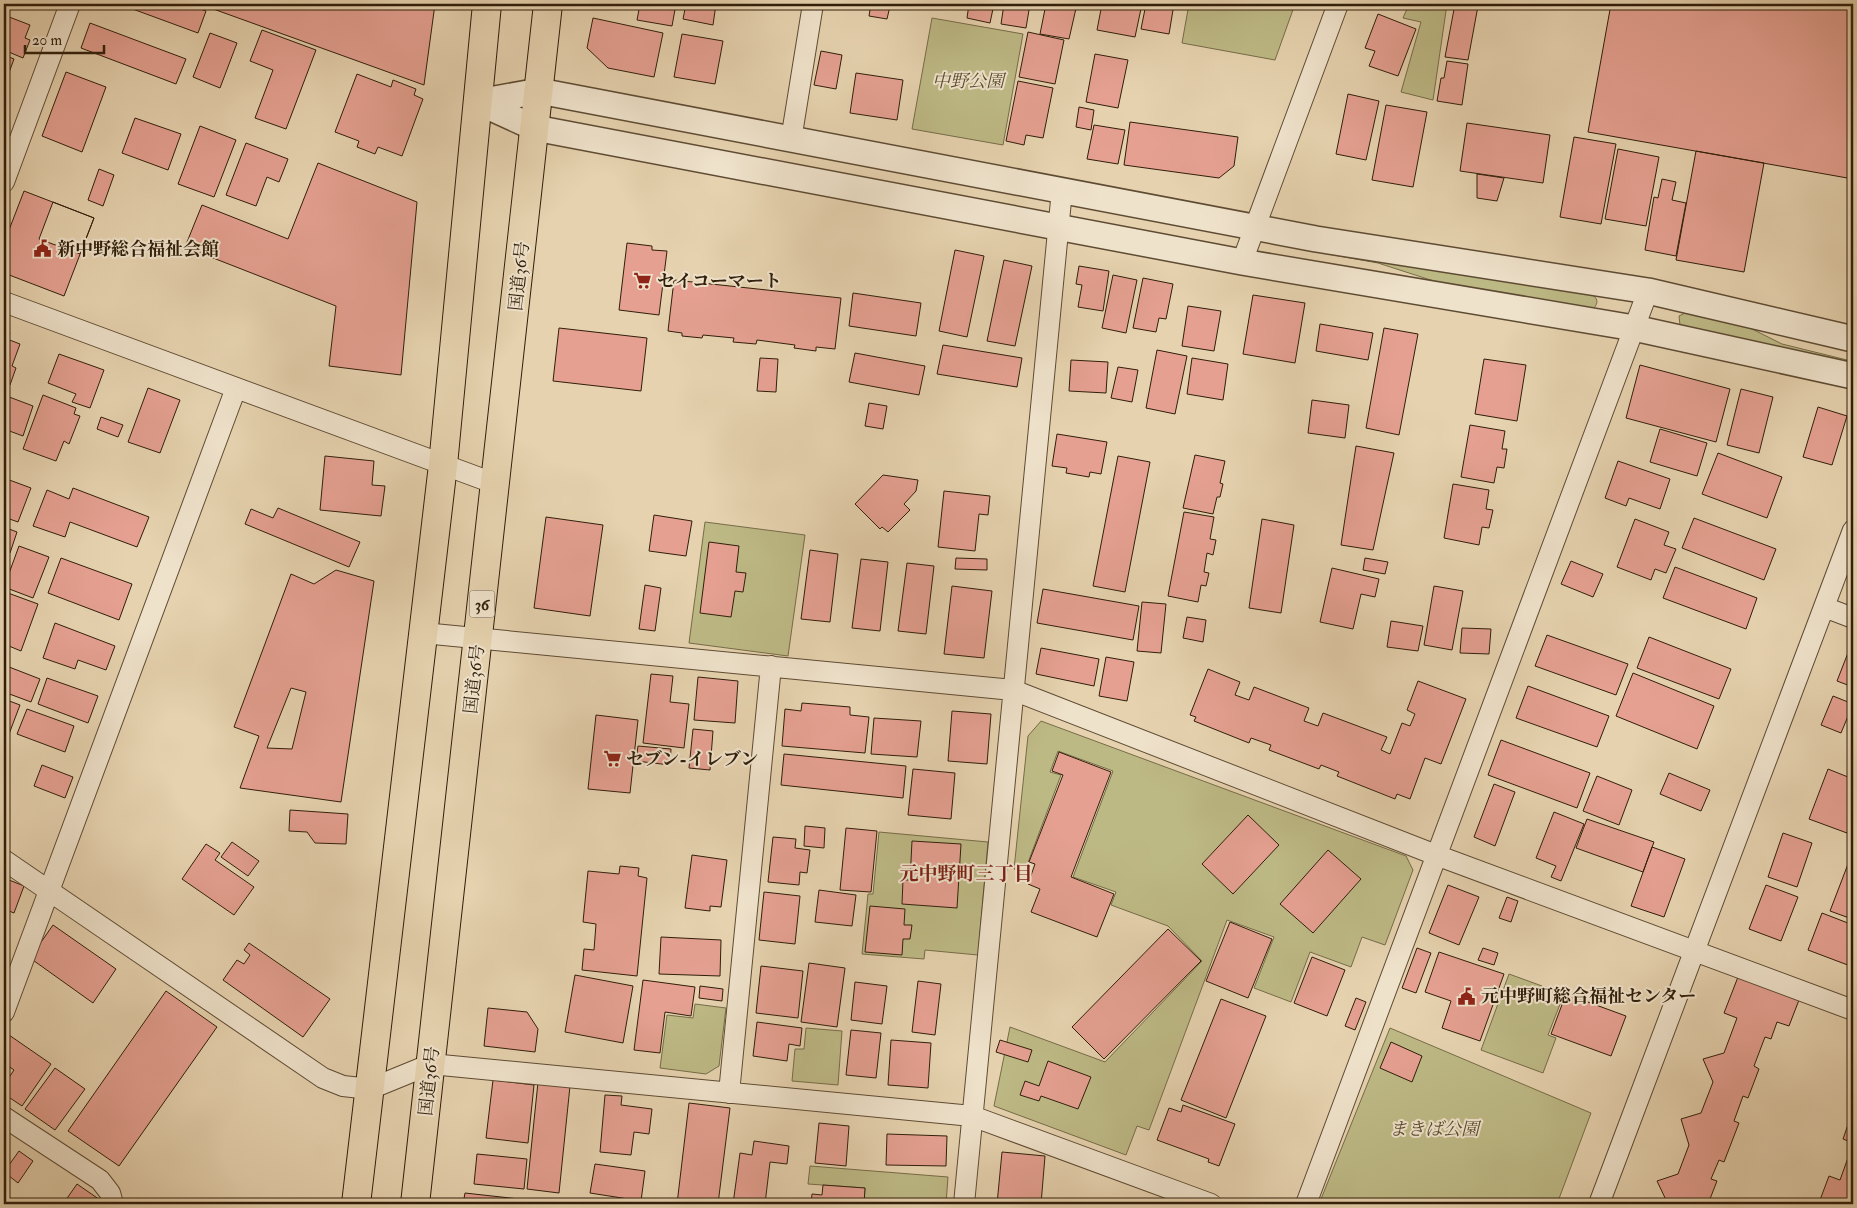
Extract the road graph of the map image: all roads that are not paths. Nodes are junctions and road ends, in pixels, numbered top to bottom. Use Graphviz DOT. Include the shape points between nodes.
graph roads {
  1 [pos="70,4"];
  2 [pos="487,4"];
  3 [pos="548,4"];
  4 [pos="813,4"];
  5 [pos="1338,4"];
  6 [pos="539,91"];
  7 [pos="478,102"];
  8 [pos="535,128"];
  9 [pos="791,140"];
  10 [pos="4,182"];
  11 [pos="1062,190"];
  12 [pos="1058,226"];
  13 [pos="1254,228"];
  14 [pos="1242,262"];
  15 [pos="1648,291"];
  16 [pos="4,302"];
  17 [pos="1634,328"];
  18 [pos="1853,339"];
  19 [pos="1853,376"];
  20 [pos="236,388"];
  21 [pos="443,465"];
  22 [pos="496,484"];
  23 [pos="1853,530"];
  24 [pos="1824,607"];
  25 [pos="1853,618"];
  26 [pos="423,633"];
  27 [pos="479,638"];
  28 [pos="772,666"];
  29 [pos="1013,690"];
  30 [pos="1436,855"];
  31 [pos="4,860"];
  32 [pos="48,891"];
  33 [pos="1695,951"];
  34 [pos="1853,1010"];
  35 [pos="4,1012"];
  36 [pos="431,1064"];
  37 [pos="370,1089"];
  38 [pos="729,1092"];
  39 [pos="972,1116"];
  40 [pos="4,1117"];
  41 [pos="113,1204"];
  42 [pos="356,1204"];
  43 [pos="415,1204"];
  44 [pos="964,1204"];
  45 [pos="1211,1204"];
  46 [pos="1306,1204"];
  47 [pos="1599,1204"];
  1 -- 10 [label="street"];
  2 -- 7 [label="highway"];
  3 -- 6 [label="highway, 国道36号 / 36"];
  4 -- 9 [label="street"];
  5 -- 13 [label="street"];
  6 -- 7 [label="street"];
  6 -- 8 [label="highway, 国道36号 / 36"];
  6 -- 9 [label="street"];
  7 -- 8 [label="street"];
  7 -- 21 [label="highway"];
  8 -- 12 [label="street"];
  8 -- 22 [label="highway, 国道36号 / 36"];
  9 -- 11 [label="street"];
  11 -- 12 [label="street"];
  11 -- 13 [label="street"];
  12 -- 14 [label="street"];
  12 -- 29 [label="street"];
  13 -- 14 [label="street"];
  13 -- 15 [label="street"];
  14 -- 17 [label="street"];
  15 -- 17 [label="street"];
  15 -- 18 [label="street"];
  16 -- 20 [label="street"];
  17 -- 19 [label="street"];
  17 -- 30 [label="street"];
  20 -- 21 [label="street"];
  20 -- 32 [label="street"];
  21 -- 22 [label="street"];
  21 -- 26 [label="highway"];
  22 -- 27 [label="highway, 国道36号 / 36"];
  23 -- 24 [label="street"];
  24 -- 25 [label="street"];
  24 -- 33 [label="street"];
  26 -- 27 [label="street"];
  26 -- 37 [label="highway"];
  27 -- 28 [label="street"];
  27 -- 36 [label="highway, 国道36号 / 36"];
  28 -- 29 [label="street"];
  28 -- 38 [label="street"];
  29 -- 30 [label="street"];
  29 -- 39 [label="street"];
  30 -- 33 [label="street"];
  30 -- 46 [label="street"];
  31 -- 32 [label="street"];
  32 -- 35 [label="street"];
  32 -- 37 [label="street" via="323,1078 343,1086"];
  33 -- 34 [label="street"];
  33 -- 47 [label="street"];
  36 -- 37 [label="street"];
  36 -- 38 [label="street"];
  36 -- 43 [label="highway, 国道36号 / 36"];
  37 -- 42 [label="highway"];
  38 -- 39 [label="street"];
  39 -- 44 [label="street"];
  39 -- 45 [label="street"];
  40 -- 41 [label="street" via="100,1180 110,1193"];
}
